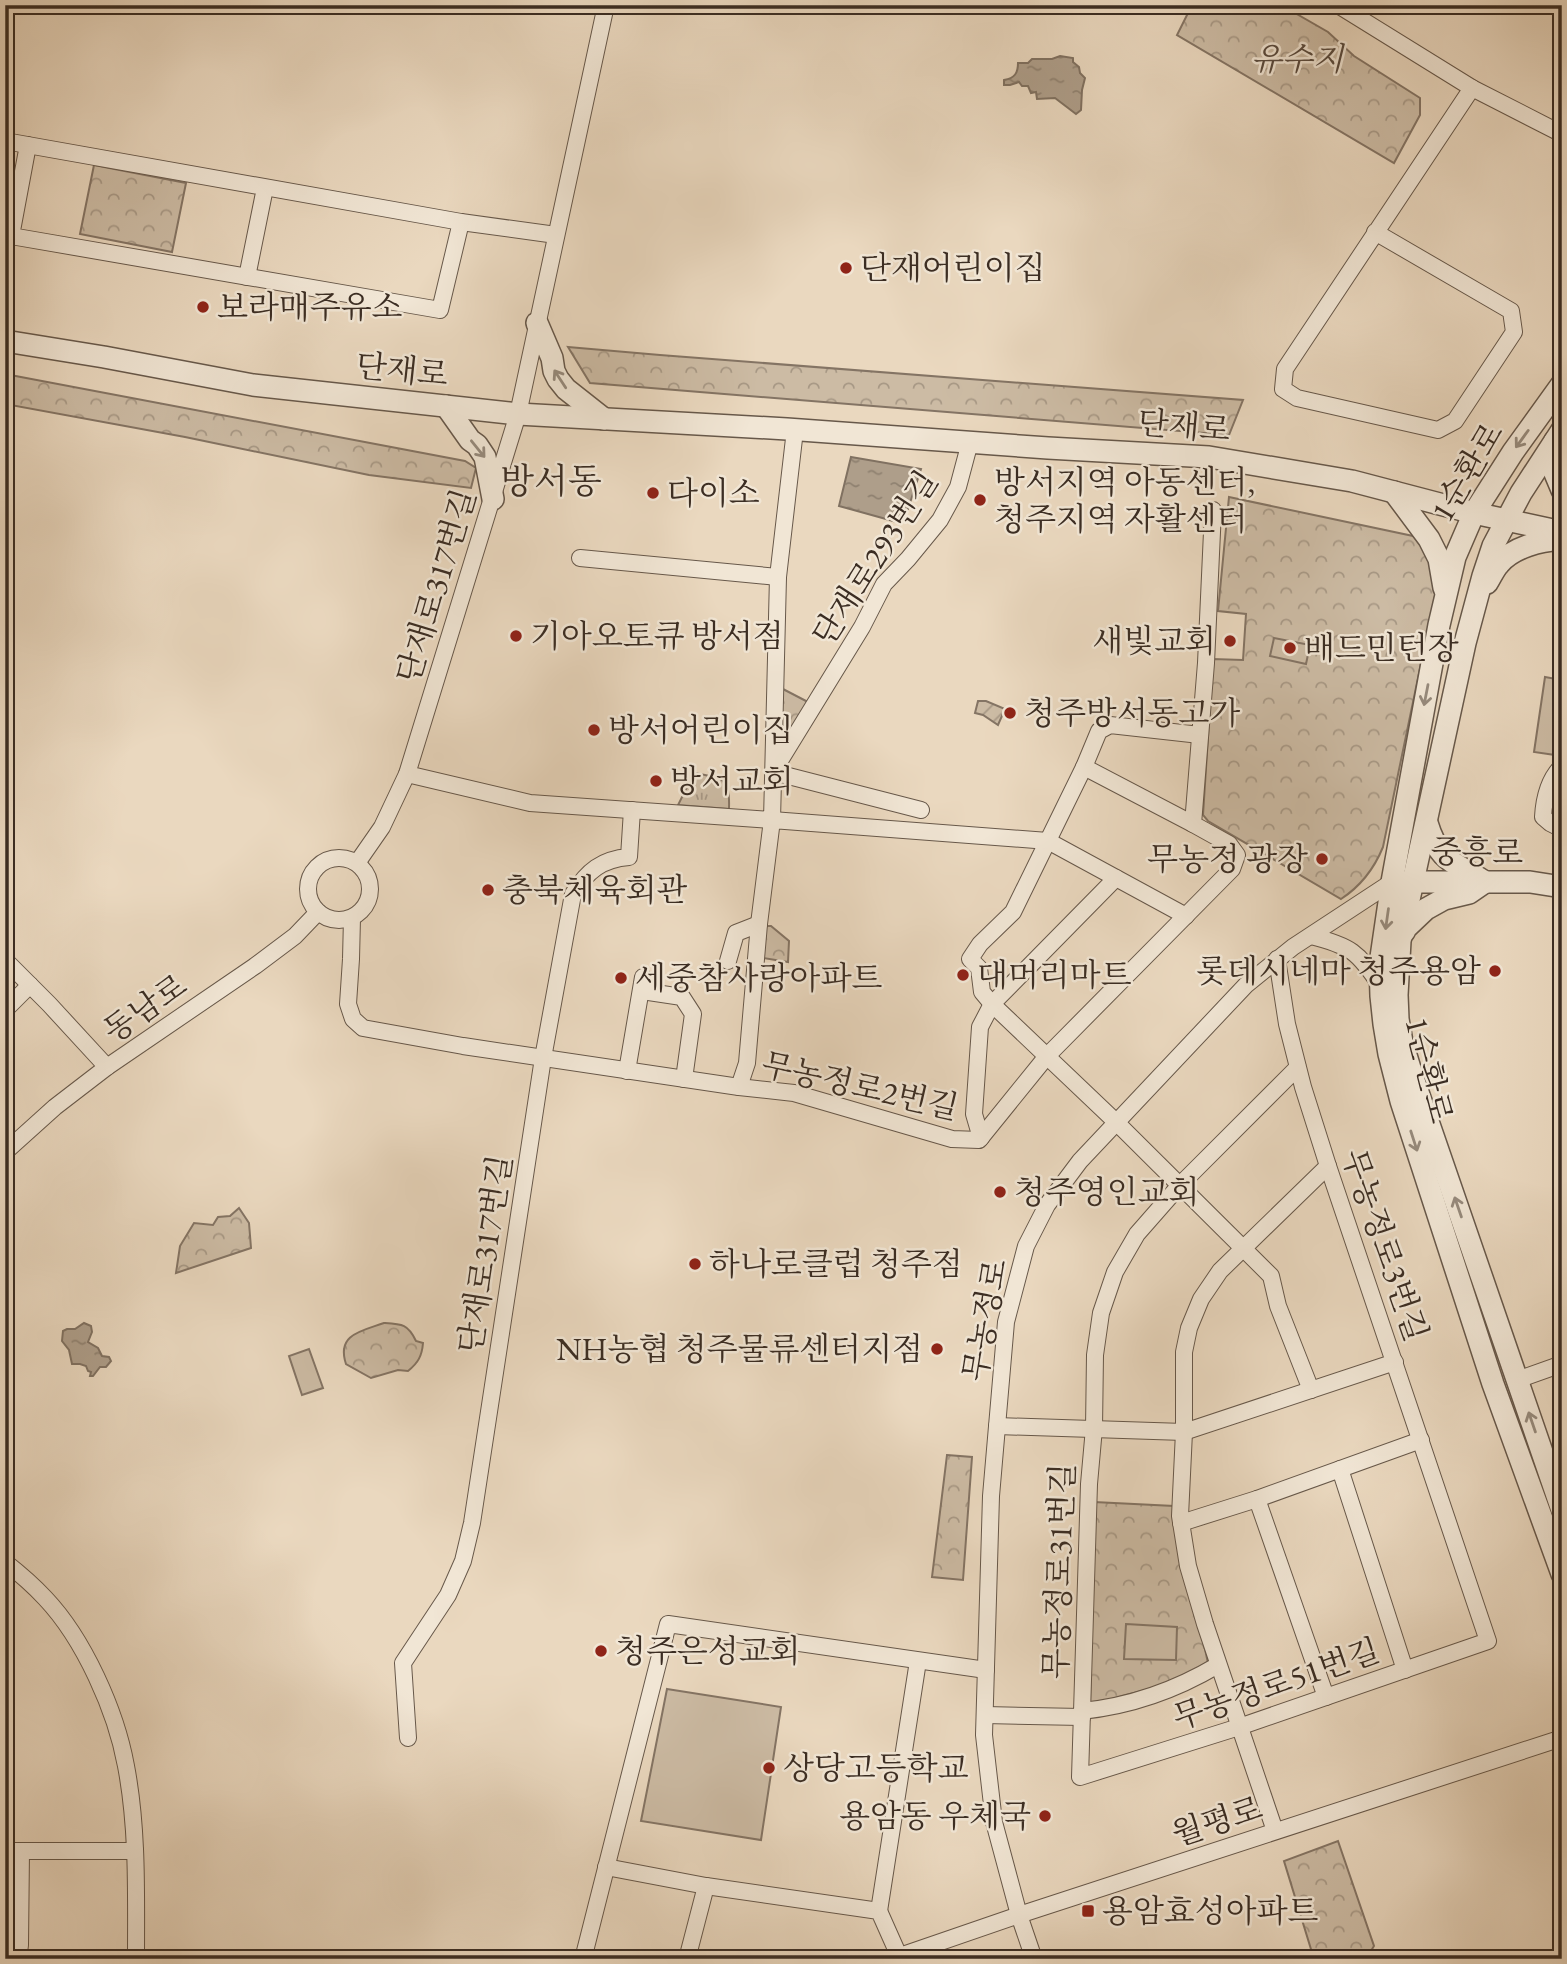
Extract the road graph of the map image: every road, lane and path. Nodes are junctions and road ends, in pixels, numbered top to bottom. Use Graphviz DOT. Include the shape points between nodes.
graph roads {
  1 [pos="606,5"];
  2 [pos="1338,5"];
  3 [pos="1472,88"];
  4 [pos="1562,134"];
  5 [pos="5,141"];
  6 [pos="27,145"];
  7 [pos="265,188"];
  8 [pos="461,222"];
  9 [pos="1375,232"];
  10 [pos="555,235"];
  11 [pos="247,277"];
  12 [pos="537,323"];
  13 [pos="5,341"];
  14 [pos="1562,384"];
  15 [pos="446,406"];
  16 [pos="518,414"];
  17 [pos="604,419"];
  18 [pos="795,430"];
  19 [pos="1558,435"];
  20 [pos="970,442"];
  21 [pos="1562,490"];
  22 [pos="1394,492"];
  23 [pos="493,499"];
  24 [pos="1213,510"];
  25 [pos="1474,513"];
  26 [pos="1507,520"];
  27 [pos="1562,532"];
  28 [pos="1562,540"];
  29 [pos="580,558"];
  30 [pos="778,577"];
  31 [pos="1446,599"];
  32 [pos="1476,600"];
  33 [pos="1200,735"];
  34 [pos="1084,766"];
  35 [pos="1562,766"];
  36 [pos="773,772"];
  37 [pos="407,774"];
  38 [pos="632,810"];
  39 [pos="920,810"];
  40 [pos="772,820"];
  41 [pos="1427,823"];
  42 [pos="1193,824"];
  43 [pos="1562,829"];
  44 [pos="1048,841"];
  45 [pos="357,863"];
  46 [pos="1116,878"];
  47 [pos="1392,882"];
  48 [pos="1413,882"];
  49 [pos="1485,882"];
  50 [pos="1562,887"];
  51 [pos="318,912"];
  52 [pos="1186,916"];
  53 [pos="352,918"];
  54 [pos="759,924"];
  55 [pos="1311,936"];
  56 [pos="1400,941"];
  57 [pos="1277,959"];
  58 [pos="5,960"];
  59 [pos="727,961"];
  60 [pos="30,985"];
  61 [pos="1381,985"];
  62 [pos="992,1004"];
  63 [pos="5,1010"];
  64 [pos="1047,1056"];
  65 [pos="543,1058"];
  66 [pos="1298,1067"];
  67 [pos="107,1068"];
  68 [pos="627,1071"];
  69 [pos="684,1079"];
  70 [pos="739,1087"];
  71 [pos="1116,1122"];
  72 [pos="981,1138"];
  73 [pos="5,1152"];
  74 [pos="1328,1166"];
  75 [pos="1180,1185"];
  76 [pos="1244,1248"];
  77 [pos="1395,1362"];
  78 [pos="1562,1364"];
  79 [pos="1517,1380"];
  80 [pos="1311,1390"];
  81 [pos="997,1426"];
  82 [pos="1094,1428"];
  83 [pos="1184,1432"];
  84 [pos="1421,1440"];
  85 [pos="1340,1469"];
  86 [pos="1257,1499"];
  87 [pos="1562,1510"];
  88 [pos="1181,1523"];
  89 [pos="5,1562"];
  90 [pos="1562,1574"];
  91 [pos="1488,1641"];
  92 [pos="918,1661"];
  93 [pos="1219,1665"];
  94 [pos="1405,1670"];
  95 [pos="986,1671"];
  96 [pos="1326,1697"];
  97 [pos="1082,1714"];
  98 [pos="985,1715"];
  99 [pos="1239,1727"];
  100 [pos="408,1738"];
  101 [pos="1562,1738"];
  102 [pos="1080,1777"];
  103 [pos="1275,1831"];
  104 [pos="13,1851"];
  105 [pos="135,1851"];
  106 [pos="606,1867"];
  107 [pos="706,1886"];
  108 [pos="879,1910"];
  109 [pos="1019,1915"];
  110 [pos="895,1957"];
  111 [pos="18,1959"];
  112 [pos="136,1959"];
  113 [pos="583,1959"];
  114 [pos="687,1959"];
  115 [pos="1034,1959"];
  1 -- 10 [label="street, 단재로317번길"];
  2 -- 3 [label="street"];
  3 -- 4 [label="street"];
  3 -- 9 [label="street"];
  5 -- 6 [label="street"];
  6 -- 7 [label="street"];
  6 -- 11 [label="street" via="11,236"];
  7 -- 8 [label="street"];
  7 -- 11 [label="street"];
  8 -- 10 [label="street"];
  8 -- 11 [label="street" via="440,310"];
  9 -- 9 [label="street" via="1285,369 1283,389 1297,398 1438,430 1455,421 1514,332 1511,311"];
  10 -- 12 [label="street, 단재로317번길"];
  12 -- 16 [label="street, 단재로317번길"];
  17 -- 12 [label="street, one-way" via="558,379"];
  13 -- 15 [label="street, 단재로" via="253,385"];
  14 -- 25 [label="street, 1순환로, one-way"];
  15 -- 16 [label="street, 단재로"];
  15 -- 23 [label="street, one-way" via="485,457"];
  16 -- 17 [label="street, 단재로"];
  16 -- 23 [label="street, 단재로317번길"];
  17 -- 18 [label="street, 단재로"];
  18 -- 20 [label="street, 단재로"];
  18 -- 30 [label="street"];
  19 -- 21 [label="street" via="1554,471"];
  19 -- 26 [label="street, 1순환로"];
  20 -- 22 [label="street, 단재로" via="1209,457"];
  20 -- 36 [label="street, 단재로293번길" via="958,487 940,520 884,584"];
  22 -- 25 [label="street, 단재로"];
  22 -- 31 [label="street" via="1439,559"];
  23 -- 37 [label="street, 단재로317번길"];
  24 -- 33 [label="street"];
  25 -- 26 [label="street, 단재로"];
  25 -- 31 [label="street, 1순환로" via="1455,557"];
  26 -- 27 [label="street, 단재로"];
  26 -- 32 [label="street, 1순환로" via="1493,546"];
  28 -- 32 [label="street" via="1522,548 1500,562"];
  29 -- 30 [label="street"];
  30 -- 36 [label="street, 단재로293번길"];
  31 -- 47 [label="street, 1순환로, one-way"];
  32 -- 41 [label="street, 1순환로"];
  33 -- 34 [label="street" via="1110,725 1099,731"];
  33 -- 42 [label="street"];
  34 -- 42 [label="street"];
  34 -- 44 [label="street"];
  35 -- 43 [label="street" via="1548,786 1542,817"];
  36 -- 39 [label="street"];
  36 -- 40 [label="street, 단재로293번길"];
  37 -- 38 [label="street" via="530,803"];
  37 -- 45 [label="street, 단재로317번길" via="382,827"];
  38 -- 40 [label="street"];
  38 -- 65 [label="street, 단재로317번길" via="629,857 605,862 585,875 573,894"];
  40 -- 44 [label="street"];
  40 -- 54 [label="street, 단재로293번길"];
  41 -- 48 [label="street, 1순환로"];
  41 -- 49 [label="street" via="1444,857"];
  42 -- 52 [label="street" via="1229,844 1237,855 1232,869"];
  44 -- 46 [label="street"];
  44 -- 62 [label="street" via="1013,912 970,958 979,968 982,992"];
  45 -- 51 [label="street" via="332,858 314,870 307,889"];
  45 -- 53 [label="street" via="368,875 370,895"];
  46 -- 52 [label="street"];
  46 -- 62 [label="street"];
  47 -- 48 [label="street, 중흥로"];
  47 -- 55 [label="street, 무농정로"];
  47 -- 61 [label="street, 1순환로, one-way"];
  48 -- 49 [label="street, 중흥로"];
  48 -- 56 [label="street, 1순환로"];
  49 -- 50 [label="street, 중흥로"];
  49 -- 56 [label="street" via="1426,909 1406,928"];
  51 -- 53 [label="street" via="331,920"];
  51 -- 67 [label="street, 동남로" via="255,966"];
  52 -- 64 [label="street, 무농정로2번길"];
  53 -- 65 [label="street" via="348,1004 353,1019 363,1028"];
  54 -- 59 [label="street" via="736,933"];
  54 -- 70 [label="street, 단재로293번길" via="747,1063"];
  55 -- 57 [label="street, 무농정로"];
  55 -- 61 [label="street" via="1354,951"];
  79 -- 56 [label="street, 1순환로, one-way" via="1402,1042 1397,995"];
  57 -- 66 [label="street, 무농정로3번길"];
  57 -- 71 [label="street, 무농정로" via="1246,985"];
  58 -- 60 [label="street"];
  60 -- 63 [label="street"];
  60 -- 67 [label="street"];
  61 -- 90 [label="street, 1순환로, one-way" via="1389,1055 1401,1101 1493,1384"];
  62 -- 64 [label="street"];
  62 -- 72 [label="street, 무농정로2번길" via="980,1027 974,1114"];
  64 -- 71 [label="street"];
  64 -- 72 [label="street, 무농정로2번길"];
  65 -- 68 [label="street, 무농정로2번길"];
  65 -- 100 [label="street, 단재로317번길" via="472,1523 449,1595 403,1663"];
  66 -- 74 [label="street, 무농정로3번길"];
  66 -- 75 [label="street, 무농정로31번길"];
  67 -- 73 [label="street, 동남로"];
  68 -- 69 [label="street, 무농정로2번길"];
  68 -- 69 [label="street" via="642,984 682,996 693,1014"];
  69 -- 70 [label="street, 무농정로2번길"];
  70 -- 72 [label="street, 무농정로2번길" via="794,1093 952,1139"];
  71 -- 75 [label="street"];
  71 -- 81 [label="street, 무농정로" via="1047,1205 1026,1246 1006,1322"];
  74 -- 76 [label="street"];
  74 -- 77 [label="street, 무농정로3번길"];
  75 -- 76 [label="street"];
  75 -- 82 [label="street, 무농정로31번길" via="1137,1234 1115,1272 1103,1306 1095,1355"];
  76 -- 80 [label="street" via="1271,1276"];
  76 -- 83 [label="street" via="1207,1289 1189,1328 1184,1352"];
  77 -- 80 [label="street, 무농정로31번길"];
  77 -- 84 [label="street, 무농정로3번길"];
  78 -- 79 [label="street"];
  87 -- 79 [label="street, 1순환로, one-way"];
  80 -- 83 [label="street, 무농정로31번길"];
  81 -- 82 [label="street, 무농정로31번길"];
  81 -- 95 [label="street, 무농정로" via="990,1496"];
  82 -- 83 [label="street, 무농정로31번길"];
  82 -- 97 [label="street, 무농정로31번길" via="1088,1483"];
  83 -- 88 [label="street"];
  84 -- 85 [label="street"];
  84 -- 91 [label="street, 무농정로3번길"];
  85 -- 86 [label="street"];
  85 -- 94 [label="street"];
  86 -- 88 [label="street"];
  86 -- 96 [label="street"];
  88 -- 93 [label="street" via="1188,1566"];
  89 -- 105 [label="street" via="47,1600 92,1668 126,1766"];
  91 -- 94 [label="street, 무농정로51번길"];
  92 -- 95 [label="street"];
  92 -- 106 [label="street" via="668,1624"];
  92 -- 108 [label="street"];
  93 -- 97 [label="street" via="1153,1696"];
  93 -- 99 [label="street"];
  94 -- 96 [label="street, 무농정로51번길"];
  95 -- 98 [label="street, 무농정로"];
  96 -- 99 [label="street, 무농정로51번길"];
  97 -- 98 [label="street"];
  97 -- 102 [label="street, 무농정로31번길"];
  98 -- 109 [label="street, 무농정로" via="994,1822"];
  99 -- 102 [label="street, 무농정로51번길"];
  99 -- 103 [label="street"];
  101 -- 103 [label="street, 월평로"];
  103 -- 109 [label="street, 월평로"];
  104 -- 105 [label="street"];
  104 -- 111 [label="street"];
  105 -- 112 [label="street"];
  106 -- 107 [label="street"];
  106 -- 113 [label="street"];
  107 -- 108 [label="street"];
  107 -- 114 [label="street"];
  108 -- 110 [label="street"];
  109 -- 110 [label="street, 월평로"];
  109 -- 115 [label="street, 무농정로"];
}
